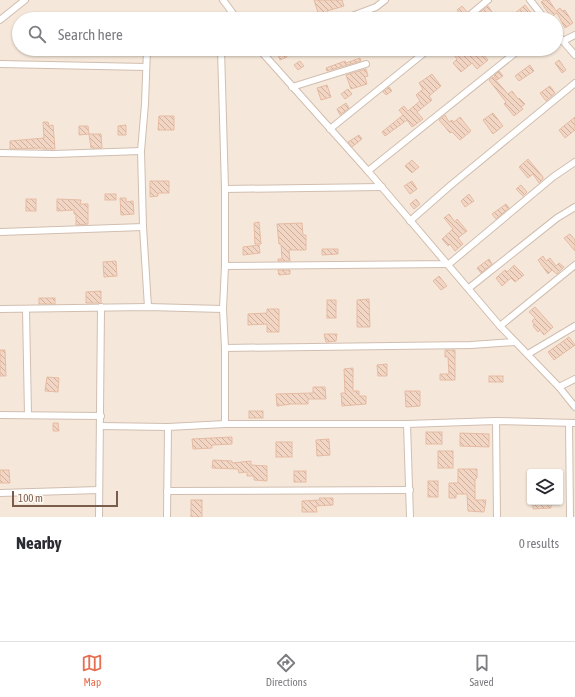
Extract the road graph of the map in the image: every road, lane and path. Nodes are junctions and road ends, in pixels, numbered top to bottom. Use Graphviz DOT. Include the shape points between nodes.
graph roads {
  1 [pos="25,0"];
  2 [pos="223,0"];
  3 [pos="385,0"];
  4 [pos="488,0"];
  5 [pos="530,0"];
  6 [pos="232,12"];
  7 [pos="363,12"];
  8 [pos="473,12"];
  9 [pos="539,12"];
  10 [pos="0,20"];
  11 [pos="575,34"];
  12 [pos="563,41"];
  13 [pos="575,55"];
  14 [pos="147,56"];
  15 [pos="221,56"];
  16 [pos="267,56"];
  17 [pos="420,56"];
  18 [pos="511,56"];
  19 [pos="0,64"];
  20 [pos="366,64"];
  21 [pos="146,67"];
  22 [pos="575,83"];
  23 [pos="292,87"];
  24 [pos="330,129"];
  25 [pos="141,151"];
  26 [pos="0,154"];
  27 [pos="575,162"];
  28 [pos="368,171"];
  29 [pos="382,188"];
  30 [pos="225,189"];
  31 [pos="575,207"];
  32 [pos="410,221"];
  33 [pos="144,227"];
  34 [pos="0,232"];
  35 [pos="449,264"];
  36 [pos="575,265"];
  37 [pos="225,266"];
  38 [pos="468,288"];
  39 [pos="101,307"];
  40 [pos="148,307"];
  41 [pos="0,309"];
  42 [pos="26,309"];
  43 [pos="223,309"];
  44 [pos="500,326"];
  45 [pos="575,326"];
  46 [pos="515,342"];
  47 [pos="225,348"];
  48 [pos="528,354"];
  49 [pos="575,379"];
  50 [pos="559,387"];
  51 [pos="575,407"];
  52 [pos="0,415"];
  53 [pos="28,415"];
  54 [pos="100,416"];
  55 [pos="496,421"];
  56 [pos="572,423"];
  57 [pos="225,424"];
  58 [pos="407,424"];
  59 [pos="100,426"];
  60 [pos="168,427"];
  61 [pos="99,490"];
  62 [pos="410,490"];
  63 [pos="167,491"];
  64 [pos="0,493"];
  65 [pos="99,517"];
  66 [pos="167,517"];
  67 [pos="410,517"];
  68 [pos="497,517"];
  69 [pos="570,517"];
  1 -- 10 [label="street"];
  2 -- 6 [label="street"];
  3 -- 7 [label="street"];
  4 -- 8 [label="street"];
  5 -- 9 [label="street"];
  11 -- 12 [label="street"];
  12 -- 13 [label="street"];
  14 -- 21 [label="street"];
  15 -- 30 [label="street"];
  16 -- 23 [label="street"];
  17 -- 24 [label="street"];
  18 -- 28 [label="street"];
  19 -- 21 [label="street"];
  20 -- 23 [label="street"];
  21 -- 25 [label="street"];
  22 -- 32 [label="street"];
  23 -- 24 [label="street"];
  24 -- 28 [label="street"];
  25 -- 26 [label="street"];
  25 -- 33 [label="street"];
  27 -- 35 [label="street" via="553,177"];
  28 -- 29 [label="street"];
  29 -- 30 [label="street"];
  29 -- 32 [label="street"];
  30 -- 37 [label="street"];
  31 -- 38 [label="street" via="557,218"];
  32 -- 35 [label="street"];
  33 -- 34 [label="street"];
  33 -- 40 [label="street"];
  35 -- 37 [label="street"];
  35 -- 38 [label="street"];
  36 -- 44 [label="street"];
  37 -- 43 [label="street"];
  38 -- 44 [label="street"];
  39 -- 40 [label="street"];
  39 -- 42 [label="street"];
  39 -- 54 [label="street"];
  40 -- 43 [label="street"];
  41 -- 42 [label="street"];
  42 -- 53 [label="street"];
  43 -- 47 [label="street"];
  44 -- 46 [label="street"];
  45 -- 48 [label="street"];
  46 -- 47 [label="street" via="471,345"];
  46 -- 48 [label="street"];
  47 -- 57 [label="street"];
  48 -- 50 [label="street"];
  49 -- 50 [label="street"];
  50 -- 51 [label="street"];
  52 -- 53 [label="street"];
  53 -- 54 [label="street"];
  54 -- 59 [label="street"];
  55 -- 56 [label="street"];
  55 -- 58 [label="street"];
  55 -- 68 [label="street"];
  56 -- 69 [label="street"];
  57 -- 58 [label="street"];
  57 -- 60 [label="street"];
  58 -- 62 [label="street"];
  59 -- 60 [label="street"];
  59 -- 61 [label="street"];
  60 -- 63 [label="street"];
  61 -- 64 [label="street"];
  61 -- 65 [label="street"];
  62 -- 63 [label="street"];
  62 -- 67 [label="street"];
  63 -- 66 [label="street"];
}
